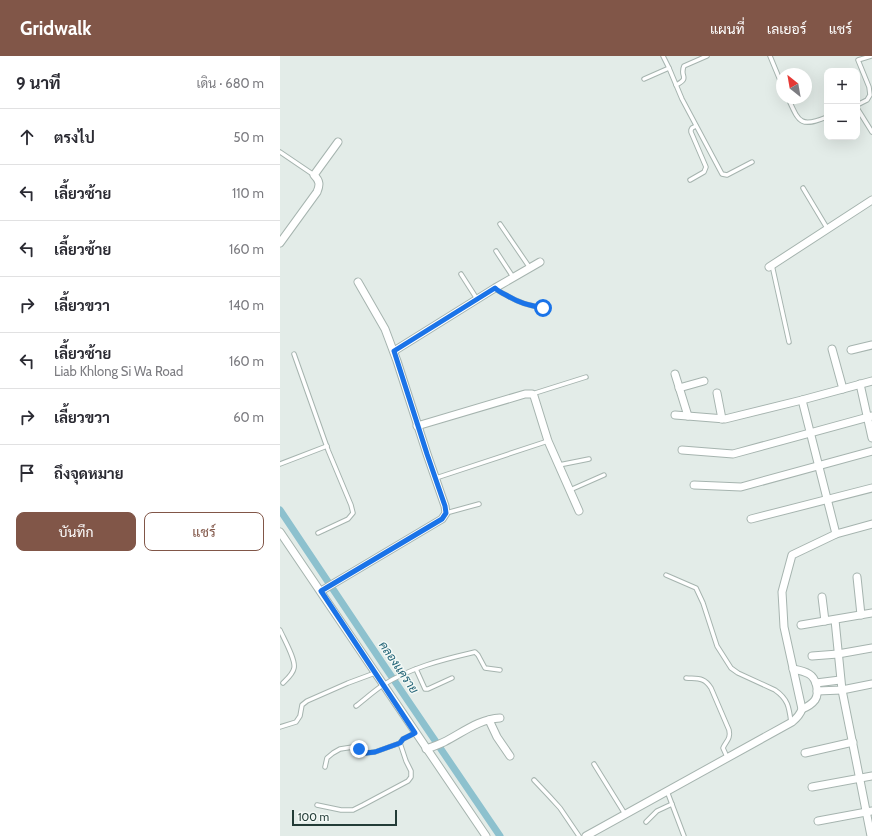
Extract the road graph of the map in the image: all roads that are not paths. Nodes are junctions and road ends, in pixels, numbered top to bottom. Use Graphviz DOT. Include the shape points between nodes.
graph roads {
  1 [pos="663,56"];
  2 [pos="707,56"];
  3 [pos="770,56"];
  4 [pos="856,56"];
  5 [pos="871,56"];
  6 [pos="858,60"];
  7 [pos="669,68"];
  8 [pos="776,70"];
  9 [pos="644,79"];
  10 [pos="676,86"];
  11 [pos="791,104"];
  12 [pos="860,104"];
  13 [pos="860,111"];
  14 [pos="824,118"];
  15 [pos="696,126"];
  16 [pos="872,132"];
  17 [pos="338,142"];
  18 [pos="280,152"];
  19 [pos="752,162"];
  20 [pos="314,175"];
  21 [pos="690,180"];
  22 [pos="803,188"];
  23 [pos="872,200"];
  24 [pos="500,224"];
  25 [pos="828,229"];
  26 [pos="280,243"];
  27 [pos="496,251"];
  28 [pos="540,262"];
  29 [pos="771,266"];
  30 [pos="530,268"];
  31 [pos="461,274"];
  32 [pos="514,277"];
  33 [pos="358,282"];
  34 [pos="495,288"];
  35 [pos="477,299"];
  36 [pos="543,308"];
  37 [pos="789,342"];
  38 [pos="872,345"];
  39 [pos="832,349"];
  40 [pos="851,350"];
  41 [pos="394,351"];
  42 [pos="294,354"];
  43 [pos="675,374"];
  44 [pos="586,377"];
  45 [pos="704,381"];
  46 [pos="872,381"];
  47 [pos="860,384"];
  48 [pos="679,388"];
  49 [pos="843,389"];
  50 [pos="717,393"];
  51 [pos="532,394"];
  52 [pos="802,400"];
  53 [pos="675,415"];
  54 [pos="688,416"];
  55 [pos="870,417"];
  56 [pos="722,419"];
  57 [pos="417,426"];
  58 [pos="810,434"];
  59 [pos="872,438"];
  60 [pos="548,441"];
  61 [pos="327,446"];
  62 [pos="682,450"];
  63 [pos="872,451"];
  64 [pos="589,459"];
  65 [pos="280,464"];
  66 [pos="559,465"];
  67 [pos="819,466"];
  68 [pos="604,475"];
  69 [pos="436,478"];
  70 [pos="694,485"];
  71 [pos="872,488"];
  72 [pos="570,490"];
  73 [pos="827,499"];
  74 [pos="479,504"];
  75 [pos="579,511"];
  76 [pos="446,513"];
  77 [pos="752,519"];
  78 [pos="872,524"];
  79 [pos="280,532"];
  80 [pos="318,533"];
  81 [pos="836,534"];
  82 [pos="666,575"];
  83 [pos="857,577"];
  84 [pos="321,591"];
  85 [pos="822,597"];
  86 [pos="872,613"];
  87 [pos="861,615"];
  88 [pos="835,620"];
  89 [pos="825,621"];
  90 [pos="801,625"];
  91 [pos="280,630"];
  92 [pos="872,648"];
  93 [pos="838,654"];
  94 [pos="812,656"];
  95 [pos="793,669"];
  96 [pos="416,670"];
  97 [pos="500,670"];
  98 [pos="375,673"];
  99 [pos="452,678"];
  100 [pos="686,678"];
  101 [pos="840,680"];
  102 [pos="283,683"];
  103 [pos="816,683"];
  104 [pos="872,684"];
  105 [pos="383,685"];
  106 [pos="842,690"];
  107 [pos="817,692"];
  108 [pos="356,706"];
  109 [pos="802,709"];
  110 [pos="500,718"];
  111 [pos="489,720"];
  112 [pos="792,722"];
  113 [pos="280,727"];
  114 [pos="415,733"];
  115 [pos="853,742"];
  116 [pos="400,743"];
  117 [pos="426,749"];
  118 [pos="805,753"];
  119 [pos="510,756"];
  120 [pos="727,757"];
  121 [pos="594,764"];
  122 [pos="325,767"];
  123 [pos="872,776"];
  124 [pos="860,778"];
  125 [pos="534,780"];
  126 [pos="812,787"];
  127 [pos="667,791"];
  128 [pos="672,804"];
  129 [pos="317,805"];
  130 [pos="869,812"];
  131 [pos="625,814"];
  132 [pos="818,821"];
  133 [pos="646,822"];
  134 [pos="486,836"];
  135 [pos="579,836"];
  136 [pos="586,836"];
  137 [pos="684,836"];
  138 [pos="871,836"];
  1 -- 7 [label="lane"];
  2 -- 10 [label="lane" via="684,66 684,80"];
  3 -- 8 [label="lane"];
  4 -- 6 [label="lane"];
  5 -- 6 [label="lane"];
  6 -- 12 [label="lane" via="870,96"];
  7 -- 9 [label="lane"];
  7 -- 10 [label="lane"];
  10 -- 15 [label="lane"];
  11 -- 14 [label="lane" via="800,120 807,123"];
  13 -- 16 [label="lane"];
  15 -- 19 [label="lane" via="722,174 727,175"];
  15 -- 21 [label="lane" via="691,132 706,167 704,172"];
  17 -- 20 [label="street"];
  18 -- 20 [label="lane"];
  20 -- 26 [label="street" via="320,186 317,192"];
  22 -- 25 [label="lane"];
  23 -- 25 [label="street"];
  24 -- 30 [label="lane"];
  25 -- 29 [label="street"];
  27 -- 32 [label="lane"];
  28 -- 30 [label="street"];
  29 -- 37 [label="lane"];
  30 -- 32 [label="street"];
  31 -- 35 [label="lane"];
  32 -- 34 [label="street"];
  33 -- 41 [label="street" via="385,329"];
  34 -- 35 [label="street"];
  34 -- 36 [label="lane" via="518,302"];
  35 -- 41 [label="street"];
  38 -- 40 [label="street"];
  39 -- 49 [label="street"];
  41 -- 57 [label="street"];
  42 -- 61 [label="lane"];
  43 -- 48 [label="street"];
  44 -- 51 [label="lane"];
  45 -- 48 [label="street"];
  46 -- 47 [label="street"];
  47 -- 49 [label="street"];
  47 -- 55 [label="street"];
  48 -- 54 [label="street"];
  49 -- 52 [label="street"];
  50 -- 56 [label="street"];
  51 -- 57 [label="street"];
  51 -- 60 [label="street"];
  52 -- 56 [label="street"];
  52 -- 58 [label="street"];
  53 -- 54 [label="street"];
  54 -- 56 [label="street"];
  55 -- 58 [label="street"];
  55 -- 59 [label="street"];
  57 -- 69 [label="street"];
  58 -- 62 [label="street" via="733,454"];
  58 -- 67 [label="street"];
  60 -- 66 [label="street"];
  60 -- 69 [label="lane"];
  61 -- 65 [label="lane"];
  61 -- 80 [label="lane" via="353,513 348,519"];
  63 -- 67 [label="street"];
  64 -- 66 [label="lane"];
  66 -- 72 [label="street"];
  67 -- 70 [label="street" via="741,487"];
  67 -- 73 [label="street"];
  68 -- 72 [label="lane"];
  69 -- 76 [label="street"];
  71 -- 73 [label="street"];
  72 -- 75 [label="street"];
  73 -- 77 [label="street"];
  73 -- 81 [label="street"];
  74 -- 76 [label="lane"];
  76 -- 84 [label="street" via="442,519"];
  78 -- 81 [label="street"];
  79 -- 84 [label="street"];
  81 -- 95 [label="street" via="792,555 782,592 784,627"];
  82 -- 112 [label="lane" via="696,588 717,646 726,662 738,673 775,690 785,698"];
  83 -- 87 [label="street"];
  84 -- 98 [label="street"];
  85 -- 89 [label="street"];
  86 -- 87 [label="street"];
  87 -- 88 [label="street"];
  88 -- 89 [label="street"];
  88 -- 93 [label="street"];
  89 -- 90 [label="street"];
  91 -- 102 [label="lane" via="294,662 292,674"];
  92 -- 93 [label="street"];
  93 -- 94 [label="street"];
  93 -- 101 [label="street"];
  95 -- 103 [label="street" via="807,672"];
  95 -- 109 [label="street"];
  96 -- 97 [label="lane" via="475,652 485,668"];
  96 -- 99 [label="lane" via="425,689"];
  96 -- 105 [label="lane"];
  98 -- 105 [label="street"];
  98 -- 113 [label="lane" via="307,701 302,705 296,722"];
  100 -- 120 [label="lane" via="705,680 711,688 729,730 729,739 723,748"];
  101 -- 103 [label="street"];
  101 -- 106 [label="street"];
  103 -- 107 [label="street"];
  104 -- 106 [label="street"];
  105 -- 108 [label="lane"];
  105 -- 114 [label="street"];
  106 -- 107 [label="street"];
  106 -- 115 [label="street"];
  107 -- 109 [label="street" via="815,700"];
  109 -- 112 [label="street"];
  110 -- 111 [label="street"];
  111 -- 117 [label="street"];
  111 -- 119 [label="street"];
  112 -- 120 [label="street"];
  114 -- 116 [label="lane"];
  114 -- 117 [label="street"];
  115 -- 118 [label="street"];
  115 -- 124 [label="street"];
  116 -- 122 [label="lane" via="366,753 353,747 340,749 327,758"];
  116 -- 129 [label="lane" via="411,771 408,781 353,810"];
  117 -- 134 [label="street"];
  120 -- 127 [label="street"];
  121 -- 131 [label="lane"];
  123 -- 124 [label="street"];
  124 -- 126 [label="street"];
  124 -- 130 [label="street"];
  125 -- 135 [label="lane" via="560,808"];
  127 -- 128 [label="lane"];
  127 -- 131 [label="street"];
  128 -- 133 [label="lane" via="657,811"];
  128 -- 137 [label="lane"];
  130 -- 132 [label="street"];
  130 -- 138 [label="street"];
  131 -- 136 [label="street"];
}
